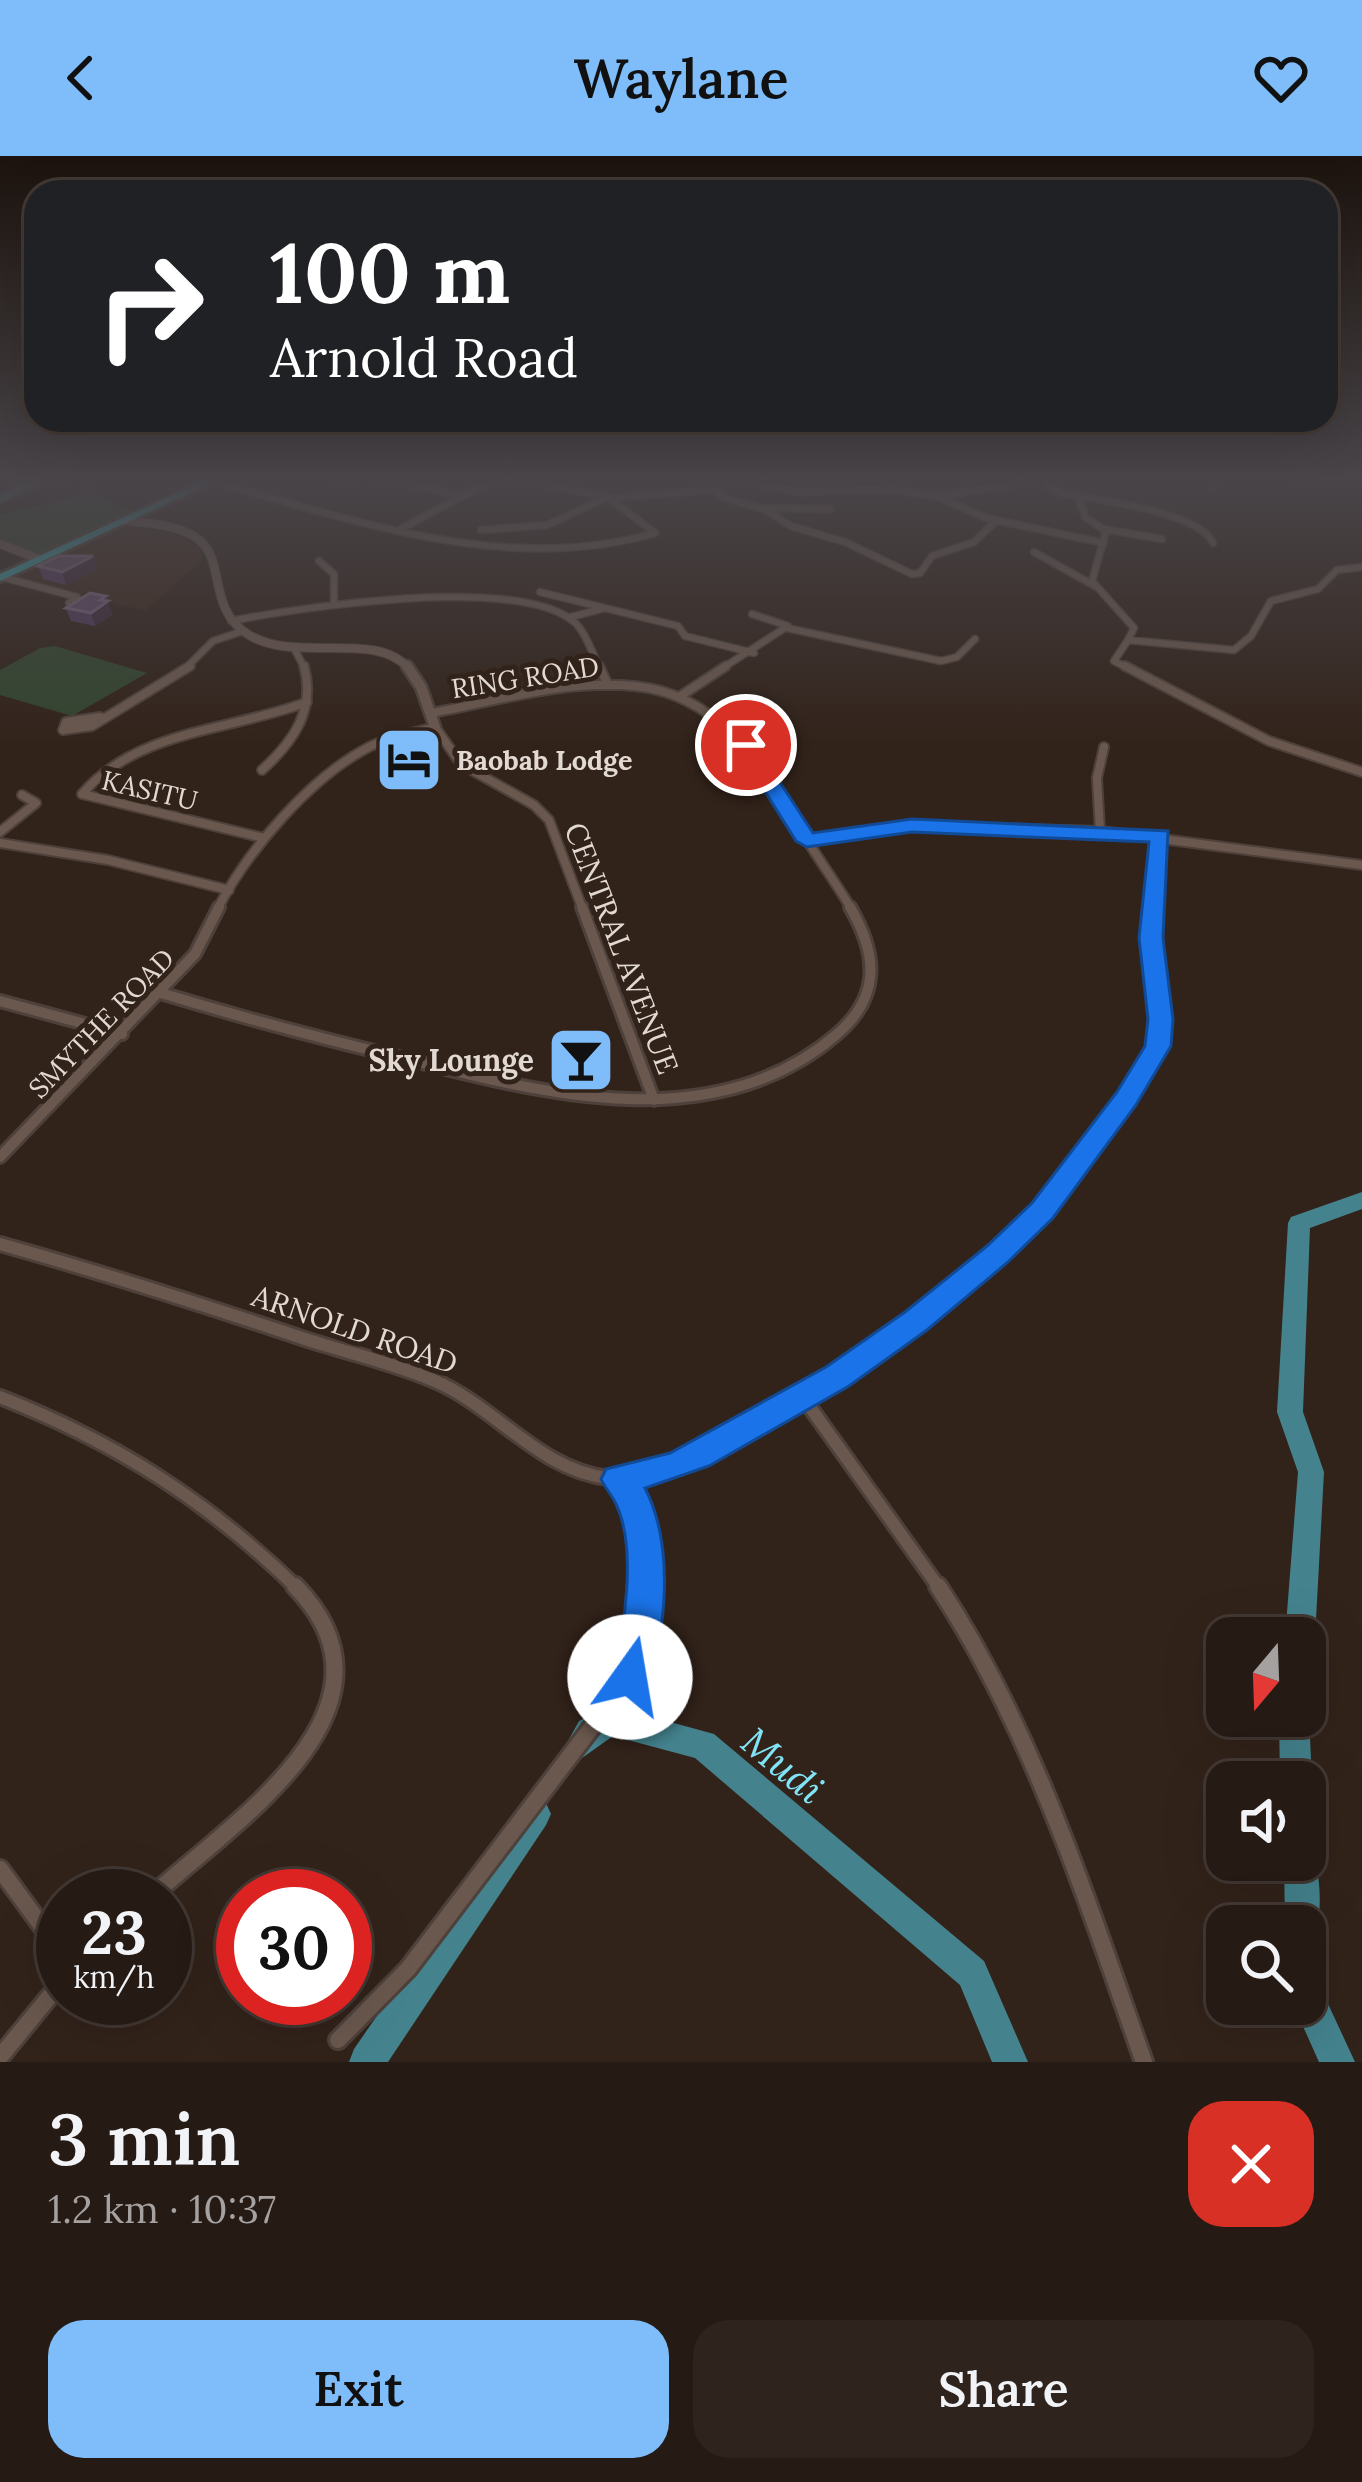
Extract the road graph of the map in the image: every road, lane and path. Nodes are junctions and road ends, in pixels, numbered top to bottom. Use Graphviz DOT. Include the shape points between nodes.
graph roads {
  1 [pos="212,565"];
  2 [pos="324,565"];
  3 [pos="892,565"];
  4 [pos="926,565"];
  5 [pos="1063,565"];
  6 [pos="1096,565"];
  7 [pos="1362,567"];
  8 [pos="1,577"];
  9 [pos="1095,586"];
  10 [pos="540,592"];
  11 [pos="69,603"];
  12 [pos="334,604"];
  13 [pos="605,608"];
  14 [pos="752,614"];
  15 [pos="571,617"];
  16 [pos="231,621"];
  17 [pos="788,628"];
  18 [pos="243,631"];
  19 [pos="975,639"];
  20 [pos="1128,640"];
  21 [pos="293,648"];
  22 [pos="754,652"];
  23 [pos="608,685"];
  24 [pos="679,697"];
  25 [pos="307,702"];
  26 [pos="432,713"];
  27 [pos="109,716"];
  28 [pos="435,727"];
  29 [pos="1103,747"];
  30 [pos="262,770"];
  31 [pos="1362,772"];
  32 [pos="22,795"];
  33 [pos="1100,831"];
  34 [pos="0,832"];
  35 [pos="1160,836"];
  36 [pos="264,838"];
  37 [pos="807,841"];
  38 [pos="0,843"];
  39 [pos="1362,865"];
  40 [pos="229,890"];
  41 [pos="161,993"];
  42 [pos="0,1000"];
  43 [pos="122,1034"];
  44 [pos="654,1100"];
  45 [pos="0,1157"];
  46 [pos="0,1244"];
  47 [pos="802,1396"];
  48 [pos="0,1397"];
  49 [pos="618,1479"];
  50 [pos="0,1869"];
  51 [pos="182,1869"];
  52 [pos="36,1918"];
  53 [pos="36,2013"];
  54 [pos="338,2041"];
  55 [pos="0,2057"];
  56 [pos="1144,2062"];
  1 -- 16 [label="street" via="217,603"];
  2 -- 12 [label="street" via="334,574"];
  3 -- 4 [label="street" via="911,574"];
  5 -- 9 [label="street"];
  6 -- 9 [label="street"];
  7 -- 20 [label="street" via="1271,601 1234,650"];
  8 -- 11 [label="street" via="77,597"];
  9 -- 20 [label="street" via="1136,630"];
  10 -- 13 [label="street"];
  12 -- 15 [label="street" via="510,602"];
  12 -- 16 [label="street"];
  13 -- 15 [label="street"];
  13 -- 22 [label="street"];
  14 -- 17 [label="street"];
  15 -- 23 [label="street"];
  16 -- 18 [label="street"];
  17 -- 19 [label="street" via="941,661"];
  17 -- 22 [label="street"];
  18 -- 21 [label="street"];
  18 -- 27 [label="street" via="213,641 196,662"];
  20 -- 31 [label="street" via="1114,662 1120,667 1269,741"];
  21 -- 25 [label="street" via="308,671"];
  21 -- 26 [label="street" via="400,658 422,679"];
  22 -- 24 [label="street"];
  23 -- 24 [label="street, RING ROAD"];
  23 -- 26 [label="street, RING ROAD"];
  24 -- 37 [label="street, RING ROAD" via="736,732"];
  25 -- 30 [label="street" via="296,738"];
  25 -- 36 [label="street, KASITU" via="123,756 82,794"];
  26 -- 28 [label="street"];
  27 -- 27 [label="street" via="83,729 62,726 73,720"];
  28 -- 36 [label="street, SMYTHE ROAD" via="375,744 343,763"];
  28 -- 44 [label="street, CENTRAL AVENUE" via="469,771 549,820"];
  29 -- 33 [label="street"];
  32 -- 34 [label="street" via="36,802"];
  33 -- 35 [label="street"];
  33 -- 37 [label="street" via="912,826"];
  35 -- 39 [label="street"];
  35 -- 47 [label="street, ARNOLD ROAD" via="1151,938 1161,1019 1148,1068 1024,1232 916,1321"];
  36 -- 40 [label="street, SMYTHE ROAD"];
  37 -- 44 [label="street, RING ROAD" via="874,957 874,989 814,1054 765,1077"];
  38 -- 40 [label="street"];
  40 -- 41 [label="street, SMYTHE ROAD" via="195,954"];
  41 -- 43 [label="street, SMYTHE ROAD"];
  41 -- 44 [label="street, RING ROAD" via="542,1091"];
  42 -- 43 [label="street"];
  43 -- 45 [label="street, SMYTHE ROAD"];
  46 -- 49 [label="street, ARNOLD ROAD" via="425,1377 562,1465"];
  47 -- 49 [label="street, ARNOLD ROAD" via="676,1466"];
  47 -- 56 [label="street" via="952,1607 1007,1710"];
  48 -- 51 [label="street" via="80,1426 155,1467 244,1534 319,1612 332,1641 327,1699 299,1763"];
  49 -- 54 [label="street" via="634,1501 644,1562 641,1641 630,1677 408,1969"];
  50 -- 52 [label="street"];
  53 -- 55 [label="street"];
}
